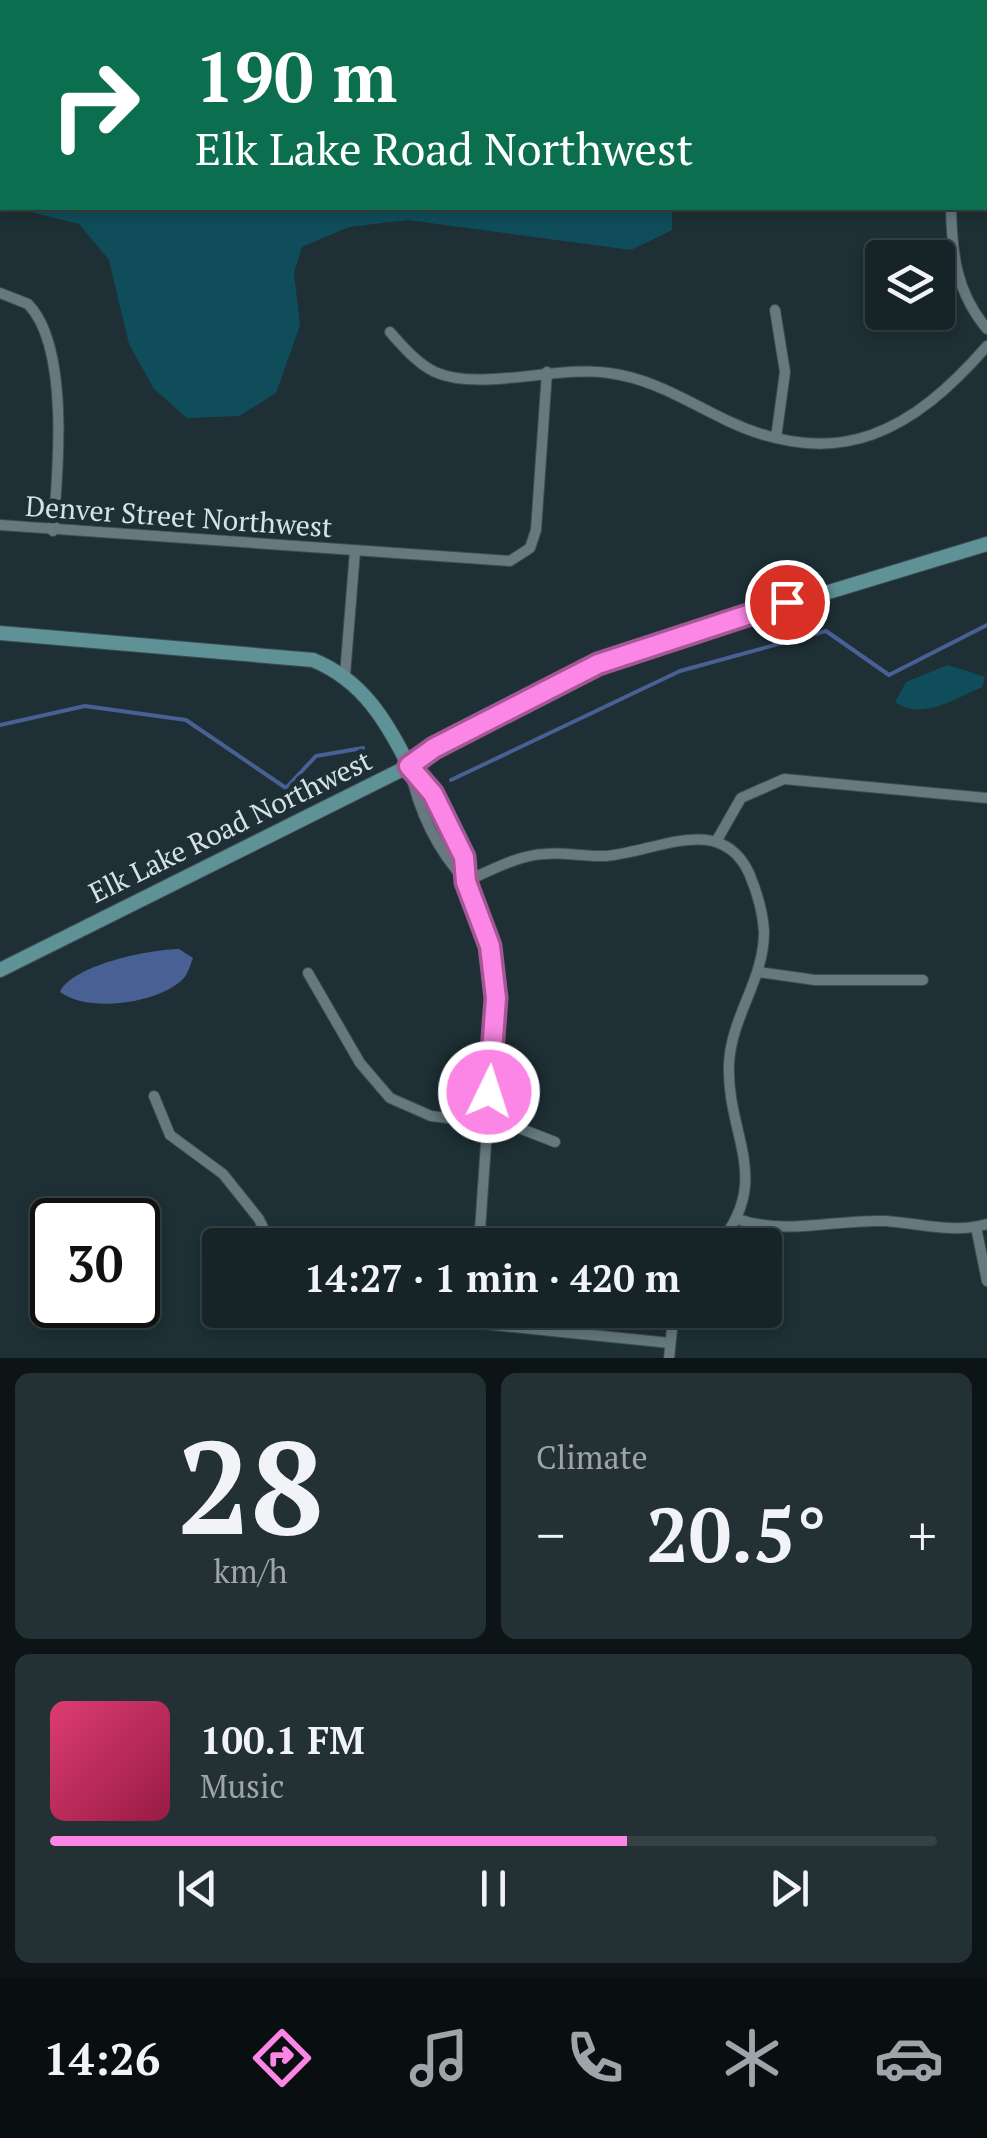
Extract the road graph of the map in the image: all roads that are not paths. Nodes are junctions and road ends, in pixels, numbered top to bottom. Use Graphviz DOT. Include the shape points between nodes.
graph roads {
  1 [pos="951,210"];
  2 [pos="0,294"];
  3 [pos="774,310"];
  4 [pos="987,329"];
  5 [pos="390,332"];
  6 [pos="987,346"];
  7 [pos="546,372"];
  8 [pos="776,438"];
  9 [pos="0,526"];
  10 [pos="53,531"];
  11 [pos="987,544"];
  12 [pos="355,552"];
  13 [pos="0,633"];
  14 [pos="345,675"];
  15 [pos="409,766"];
  16 [pos="987,798"];
  17 [pos="717,840"];
  18 [pos="466,882"];
  19 [pos="0,970"];
  20 [pos="308,972"];
  21 [pos="758,972"];
  22 [pos="923,980"];
  23 [pos="154,1096"];
  24 [pos="487,1122"];
  25 [pos="554,1142"];
  26 [pos="737,1219"];
  27 [pos="981,1225"];
  28 [pos="264,1228"];
  29 [pos="480,1228"];
  30 [pos="730,1228"];
  31 [pos="987,1281"];
  32 [pos="517,1328"];
  33 [pos="672,1328"];
  34 [pos="670,1342"];
  35 [pos="669,1358"];
  1 -- 4 [label="street" via="960,287"];
  2 -- 10 [label="street" via="28,304 45,335 60,428"];
  3 -- 8 [label="street" via="784,372"];
  5 -- 7 [label="street" via="428,368 451,377"];
  6 -- 8 [label="street" via="936,401 894,427 829,443"];
  7 -- 8 [label="street" via="626,375"];
  7 -- 12 [label="street, Denver Street Northwest" via="538,516 525,554 501,562"];
  9 -- 10 [label="street, Denver Street Northwest"];
  10 -- 12 [label="street, Denver Street Northwest"];
  11 -- 15 [label="street, Elk Lake Road Northwest" via="598,664"];
  12 -- 14 [label="street"];
  13 -- 14 [label="street" via="304,658"];
  14 -- 15 [label="street" via="376,708"];
  15 -- 18 [label="street" via="416,800"];
  15 -- 18 [label="street" via="441,810 464,857"];
  15 -- 19 [label="street, Elk Lake Road Northwest"];
  16 -- 17 [label="street" via="784,779 741,798"];
  17 -- 18 [label="street" via="606,856 530,855"];
  17 -- 21 [label="street" via="737,855 758,897 764,937"];
  18 -- 24 [label="street" via="495,973"];
  20 -- 24 [label="street" via="360,1064 390,1098 431,1116"];
  21 -- 22 [label="street" via="815,980"];
  21 -- 26 [label="street" via="730,1056 747,1170"];
  23 -- 28 [label="street" via="170,1135 223,1174"];
  24 -- 25 [label="street"];
  24 -- 29 [label="street"];
  26 -- 27 [label="street" via="794,1230 855,1222"];
  26 -- 30 [label="street"];
  27 -- 31 [label="street"];
  32 -- 34 [label="street"];
  33 -- 34 [label="street"];
  34 -- 35 [label="street"];
}
